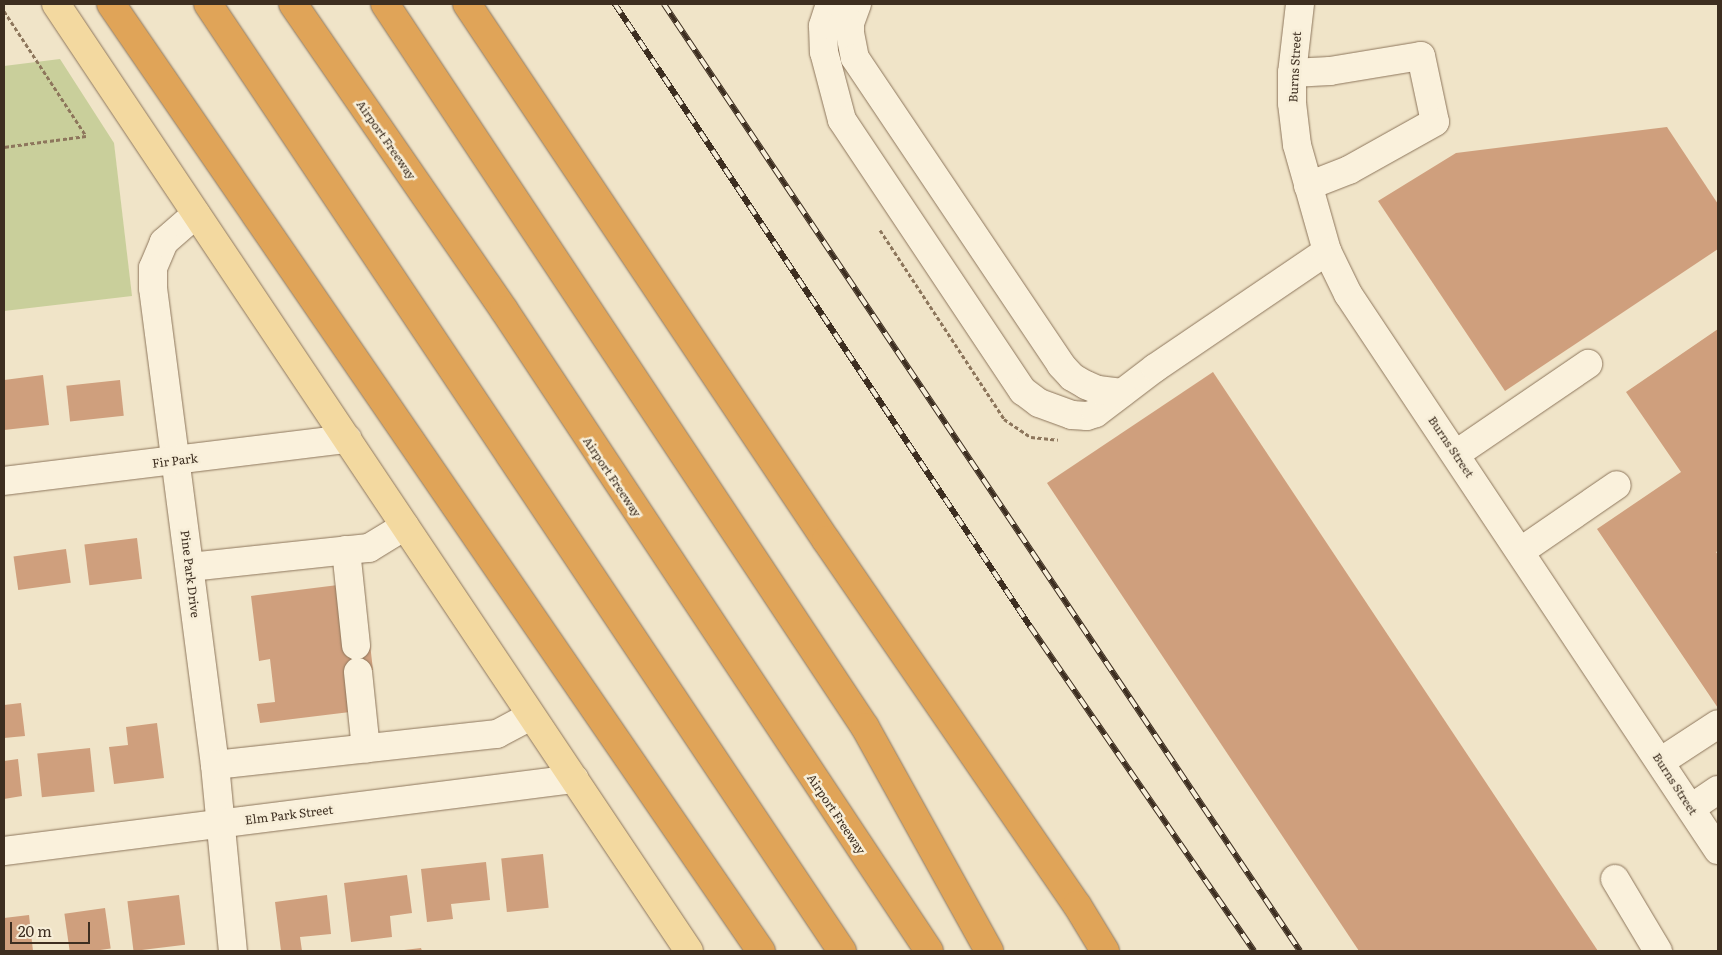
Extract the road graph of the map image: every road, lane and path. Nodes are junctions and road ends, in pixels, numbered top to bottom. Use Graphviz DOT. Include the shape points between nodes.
graph roads {
  1 [pos="56,4"];
  2 [pos="111,4"];
  3 [pos="208,4"];
  4 [pos="294,4"];
  5 [pos="385,4"];
  6 [pos="467,4"];
  7 [pos="830,4"];
  8 [pos="857,4"];
  9 [pos="1300,4"];
  10 [pos="4,11"];
  11 [pos="1292,73"];
  12 [pos="4,147"];
  13 [pos="1308,186"];
  14 [pos="196,214"];
  15 [pos="1327,251"];
  16 [pos="1588,364"];
  17 [pos="1122,393"];
  18 [pos="346,439"];
  19 [pos="1456,454"];
  20 [pos="175,462"];
  21 [pos="4,481"];
  22 [pos="1617,485"];
  23 [pos="405,526"];
  24 [pos="346,550"];
  25 [pos="1520,551"];
  26 [pos="190,567"];
  27 [pos="356,645"];
  28 [pos="358,672"];
  29 [pos="531,716"];
  30 [pos="1718,724"];
  31 [pos="366,749"];
  32 [pos="1660,762"];
  33 [pos="215,765"];
  34 [pos="574,779"];
  35 [pos="1718,790"];
  36 [pos="1691,808"];
  37 [pos="221,824"];
  38 [pos="1718,850"];
  39 [pos="4,851"];
  40 [pos="1615,880"];
  41 [pos="233,951"];
  42 [pos="689,951"];
  43 [pos="761,951"];
  44 [pos="842,951"];
  45 [pos="929,951"];
  46 [pos="989,951"];
  47 [pos="1105,951"];
  48 [pos="1658,951"];
  1 -- 14 [label="main road"];
  2 -- 43 [label="highway"];
  3 -- 44 [label="highway"];
  4 -- 45 [label="highway, Airport Freeway" via="504,310"];
  5 -- 46 [label="highway" via="865,727"];
  6 -- 47 [label="highway" via="826,540 1077,904"];
  7 -- 17 [label="street" via="823,26 824,52 842,120 1023,391 1059,412 1087,416"];
  8 -- 17 [label="street" via="850,23 855,58 1061,365 1086,386"];
  9 -- 11 [label="street, Burns Street"];
  10 -- 12 [label="path" via="86,136"];
  11 -- 13 [label="street, Burns Street" via="1297,145"];
  11 -- 13 [label="street" via="1330,71 1421,56 1435,122 1348,170"];
  13 -- 15 [label="street, Burns Street"];
  14 -- 18 [label="main road"];
  14 -- 20 [label="street, Pine Park Drive" via="164,242 153,268"];
  15 -- 17 [label="street"];
  15 -- 19 [label="street, Burns Street" via="1348,294"];
  16 -- 19 [label="street"];
  18 -- 20 [label="street, Fir Park"];
  18 -- 23 [label="main road"];
  19 -- 25 [label="street, Burns Street"];
  20 -- 21 [label="street, Fir Park"];
  20 -- 26 [label="street, Pine Park Drive"];
  22 -- 25 [label="street"];
  23 -- 24 [label="street" via="369,548"];
  23 -- 29 [label="main road"];
  24 -- 26 [label="street"];
  24 -- 27 [label="street"];
  25 -- 32 [label="street, Burns Street"];
  26 -- 33 [label="street, Pine Park Drive"];
  28 -- 31 [label="street"];
  29 -- 31 [label="street" via="497,734"];
  29 -- 34 [label="main road"];
  30 -- 32 [label="street"];
  31 -- 33 [label="street"];
  32 -- 36 [label="street, Burns Street"];
  33 -- 37 [label="street, Pine Park Drive"];
  34 -- 37 [label="street, Elm Park Street"];
  34 -- 42 [label="main road"];
  35 -- 36 [label="street"];
  36 -- 38 [label="street, Burns Street"];
  37 -- 39 [label="street, Elm Park Street"];
  37 -- 41 [label="street, Pine Park Drive"];
  40 -- 48 [label="street"];
}
